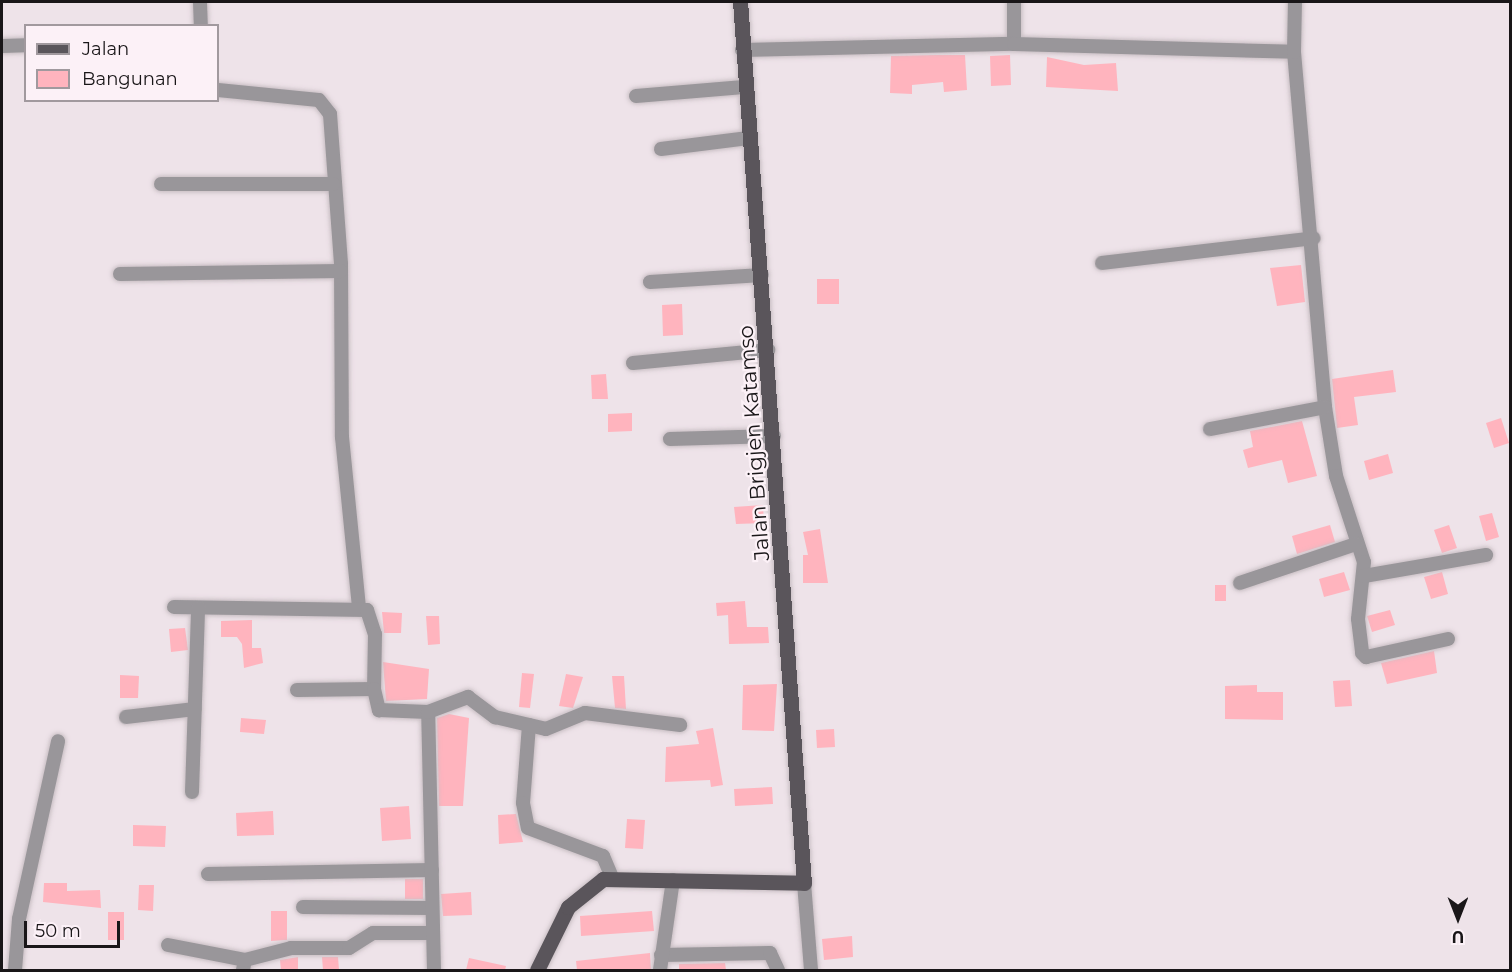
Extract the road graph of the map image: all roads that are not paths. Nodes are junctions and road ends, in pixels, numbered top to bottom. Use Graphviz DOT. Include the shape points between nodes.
graph roads {
  1 [pos="200,2"];
  2 [pos="740,2"];
  3 [pos="1014,2"];
  4 [pos="1295,2"];
  5 [pos="201,24"];
  6 [pos="1014,44"];
  7 [pos="24,45"];
  8 [pos="2,46"];
  9 [pos="742,50"];
  10 [pos="1294,52"];
  11 [pos="744,87"];
  12 [pos="219,90"];
  13 [pos="636,96"];
  14 [pos="748,138"];
  15 [pos="661,149"];
  16 [pos="161,184"];
  17 [pos="333,184"];
  18 [pos="1314,238"];
  19 [pos="1102,263"];
  20 [pos="341,271"];
  21 [pos="120,274"];
  22 [pos="762,275"];
  23 [pos="650,282"];
  24 [pos="768,350"];
  25 [pos="633,363"];
  26 [pos="1325,407"];
  27 [pos="1210,429"];
  28 [pos="774,436"];
  29 [pos="670,439"];
  30 [pos="1356,543"];
  31 [pos="1486,555"];
  32 [pos="1364,576"];
  33 [pos="1240,583"];
  34 [pos="174,608"];
  35 [pos="198,608"];
  36 [pos="359,608"];
  37 [pos="1448,639"];
  38 [pos="374,689"];
  39 [pos="297,690"];
  40 [pos="195,709"];
  41 [pos="428,712"];
  42 [pos="126,717"];
  43 [pos="529,725"];
  44 [pos="680,725"];
  45 [pos="58,741"];
  46 [pos="192,792"];
  47 [pos="432,870"];
  48 [pos="208,874"];
  49 [pos="612,877"];
  50 [pos="674,880"];
  51 [pos="804,883"];
  52 [pos="303,907"];
  53 [pos="432,908"];
  54 [pos="433,933"];
  55 [pos="168,945"];
  56 [pos="661,955"];
  57 [pos="244,965"];
  58 [pos="15,970"];
  59 [pos="435,970"];
  60 [pos="537,970"];
  61 [pos="660,970"];
  62 [pos="778,970"];
  63 [pos="811,970"];
  1 -- 5 [label="street"];
  2 -- 9 [label="main road, Jalan Brigjen Katamso"];
  3 -- 6 [label="street"];
  4 -- 10 [label="street"];
  6 -- 9 [label="street"];
  6 -- 10 [label="street"];
  7 -- 8 [label="street"];
  9 -- 11 [label="main road, Jalan Brigjen Katamso"];
  10 -- 18 [label="street"];
  11 -- 13 [label="street"];
  11 -- 14 [label="main road, Jalan Brigjen Katamso"];
  12 -- 17 [label="street" via="324,101"];
  14 -- 15 [label="street"];
  14 -- 22 [label="main road, Jalan Brigjen Katamso"];
  16 -- 17 [label="street"];
  17 -- 20 [label="street"];
  18 -- 19 [label="street"];
  18 -- 26 [label="street"];
  20 -- 21 [label="street"];
  20 -- 36 [label="street" via="342,437"];
  22 -- 23 [label="street"];
  22 -- 24 [label="main road, Jalan Brigjen Katamso"];
  24 -- 25 [label="street"];
  24 -- 28 [label="main road, Jalan Brigjen Katamso"];
  26 -- 27 [label="street"];
  26 -- 30 [label="street"];
  28 -- 29 [label="street"];
  28 -- 51 [label="main road, Jalan Brigjen Katamso"];
  30 -- 32 [label="street"];
  30 -- 33 [label="street"];
  31 -- 32 [label="street"];
  32 -- 37 [label="street" via="1358,619 1364,656"];
  34 -- 35 [label="street"];
  35 -- 36 [label="street"];
  35 -- 40 [label="street"];
  36 -- 38 [label="street" via="374,618"];
  38 -- 39 [label="street"];
  38 -- 41 [label="street" via="378,710"];
  40 -- 42 [label="street"];
  40 -- 46 [label="street"];
  41 -- 43 [label="street" via="468,697 495,717"];
  41 -- 47 [label="street"];
  43 -- 44 [label="street" via="553,730 585,713"];
  43 -- 49 [label="street" via="523,804 528,828 603,856"];
  45 -- 58 [label="street" via="19,919"];
  47 -- 48 [label="street"];
  47 -- 53 [label="street"];
  49 -- 50 [label="main road"];
  49 -- 60 [label="main road" via="591,886 568,907"];
  50 -- 51 [label="main road"];
  50 -- 56 [label="street"];
  51 -- 63 [label="street"];
  52 -- 53 [label="street"];
  53 -- 54 [label="street"];
  54 -- 57 [label="street" via="373,933 349,948 291,948"];
  54 -- 59 [label="street"];
  55 -- 57 [label="street"];
  56 -- 61 [label="street"];
  56 -- 62 [label="street" via="770,952"];
}
